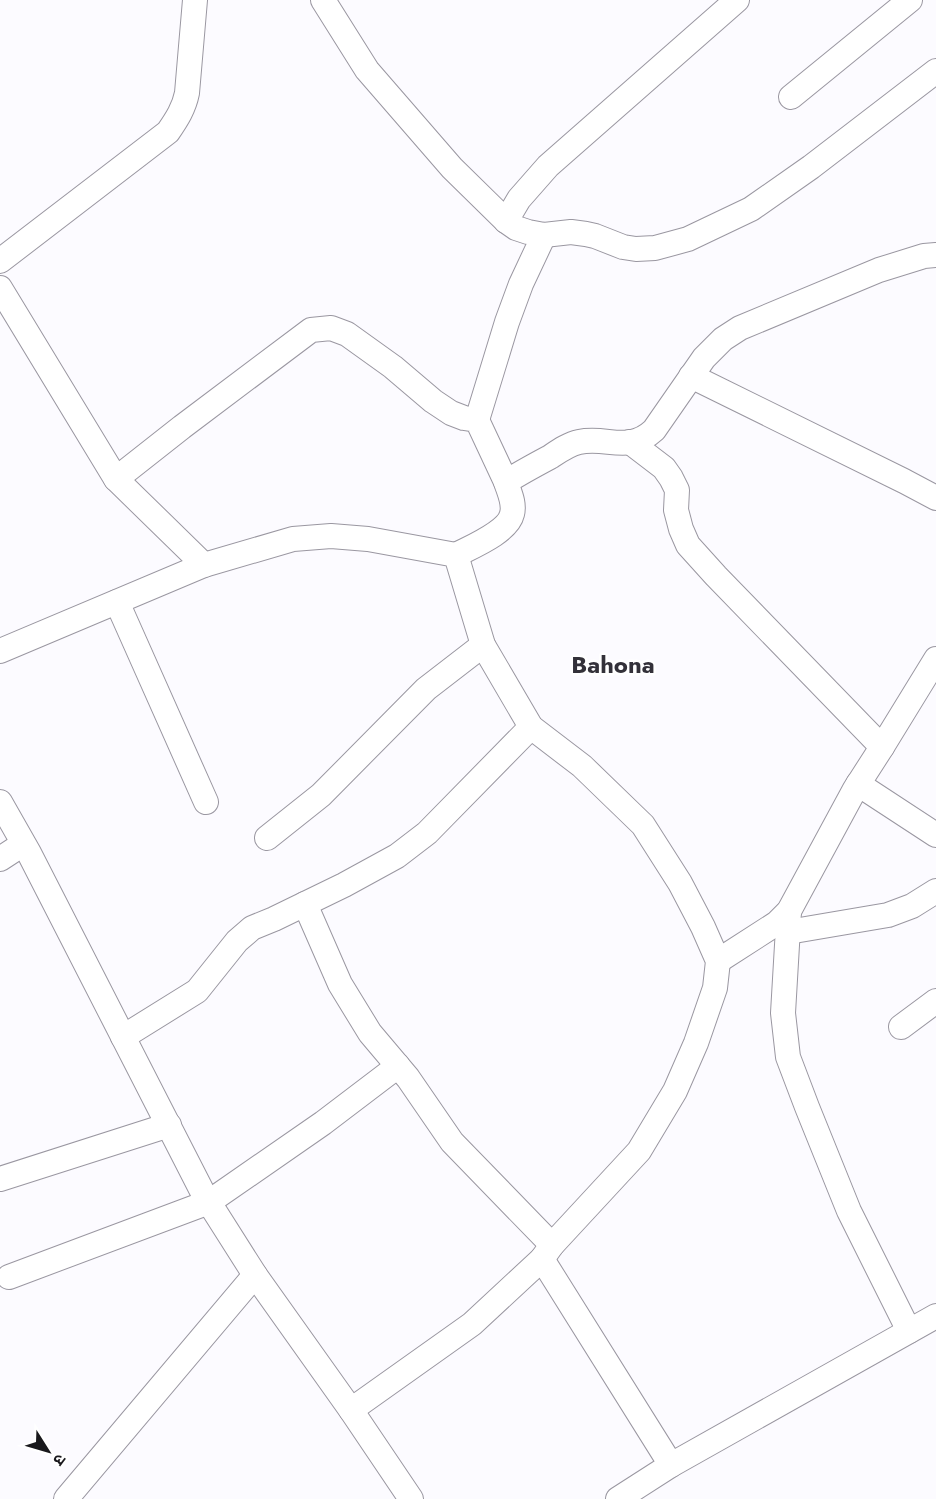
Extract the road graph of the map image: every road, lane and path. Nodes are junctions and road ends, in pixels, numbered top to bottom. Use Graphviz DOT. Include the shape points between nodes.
graph roads {
  1 [pos="195,0"];
  2 [pos="323,0"];
  3 [pos="737,0"];
  4 [pos="910,0"];
  5 [pos="936,71"];
  6 [pos="791,97"];
  7 [pos="506,221"];
  8 [pos="544,235"];
  9 [pos="936,255"];
  10 [pos="0,261"];
  11 [pos="0,288"];
  12 [pos="692,376"];
  13 [pos="477,420"];
  14 [pos="630,442"];
  15 [pos="116,479"];
  16 [pos="506,482"];
  17 [pos="936,498"];
  18 [pos="456,555"];
  19 [pos="204,565"];
  20 [pos="117,602"];
  21 [pos="483,645"];
  22 [pos="0,651"];
  23 [pos="936,659"];
  24 [pos="531,727"];
  25 [pos="882,747"];
  26 [pos="858,784"];
  27 [pos="0,802"];
  28 [pos="206,802"];
  29 [pos="936,834"];
  30 [pos="267,838"];
  31 [pos="23,844"];
  32 [pos="0,859"];
  33 [pos="936,891"];
  34 [pos="305,904"];
  35 [pos="789,922"];
  36 [pos="718,961"];
  37 [pos="936,1001"];
  38 [pos="901,1027"];
  39 [pos="123,1037"];
  40 [pos="398,1066"];
  41 [pos="169,1125"];
  42 [pos="0,1179"];
  43 [pos="209,1202"];
  44 [pos="547,1252"];
  45 [pos="255,1275"];
  46 [pos="9,1277"];
  47 [pos="936,1316"];
  48 [pos="909,1331"];
  49 [pos="351,1410"];
  50 [pos="671,1465"];
  51 [pos="66,1499"];
  52 [pos="411,1499"];
  53 [pos="618,1499"];
  1 -- 10 [label="street" via="187,93 177,120 168,132"];
  2 -- 7 [label="street" via="367,70 452,168"];
  3 -- 7 [label="street" via="548,166 519,199"];
  4 -- 6 [label="street"];
  5 -- 8 [label="street" via="751,209 688,239 636,249 586,234"];
  7 -- 8 [label="street" via="516,228"];
  8 -- 13 [label="street" via="507,322"];
  9 -- 12 [label="street" via="879,270 740,328 704,358"];
  11 -- 15 [label="street"];
  12 -- 14 [label="street" via="654,430 645,438"];
  12 -- 17 [label="street"];
  13 -- 15 [label="street" via="451,413 347,334 331,328 311,330"];
  13 -- 16 [label="street"];
  14 -- 16 [label="street" via="578,442"];
  14 -- 25 [label="street" via="671,477 677,490 676,510 688,545"];
  15 -- 19 [label="street"];
  16 -- 18 [label="street" via="512,515 492,535"];
  18 -- 19 [label="street" via="368,539 331,537 293,539"];
  18 -- 21 [label="street"];
  19 -- 20 [label="street"];
  20 -- 22 [label="street"];
  20 -- 28 [label="street"];
  21 -- 24 [label="street"];
  21 -- 30 [label="street" via="426,689 321,795"];
  23 -- 25 [label="street"];
  24 -- 34 [label="street" via="427,833 397,856"];
  24 -- 36 [label="street" via="582,766 643,825 680,883"];
  25 -- 26 [label="street"];
  26 -- 29 [label="street"];
  26 -- 35 [label="street"];
  27 -- 31 [label="street"];
  31 -- 32 [label="street"];
  31 -- 39 [label="street"];
  33 -- 35 [label="street" via="888,915"];
  34 -- 39 [label="street" via="252,928 237,940 197,991"];
  34 -- 40 [label="street" via="340,984 369,1033"];
  35 -- 36 [label="street" via="777,923"];
  35 -- 48 [label="street" via="783,1013 788,1057 849,1211"];
  36 -- 44 [label="street" via="715,988 675,1091 639,1151"];
  37 -- 38 [label="street"];
  39 -- 41 [label="street"];
  40 -- 43 [label="street"];
  40 -- 44 [label="street" via="452,1142"];
  41 -- 42 [label="street"];
  41 -- 43 [label="street"];
  43 -- 45 [label="street"];
  43 -- 46 [label="street"];
  44 -- 49 [label="street" via="472,1324"];
  44 -- 50 [label="street"];
  45 -- 49 [label="street"];
  45 -- 51 [label="street"];
  47 -- 48 [label="street"];
  48 -- 50 [label="street"];
  49 -- 52 [label="street"];
  50 -- 53 [label="street"];
}
